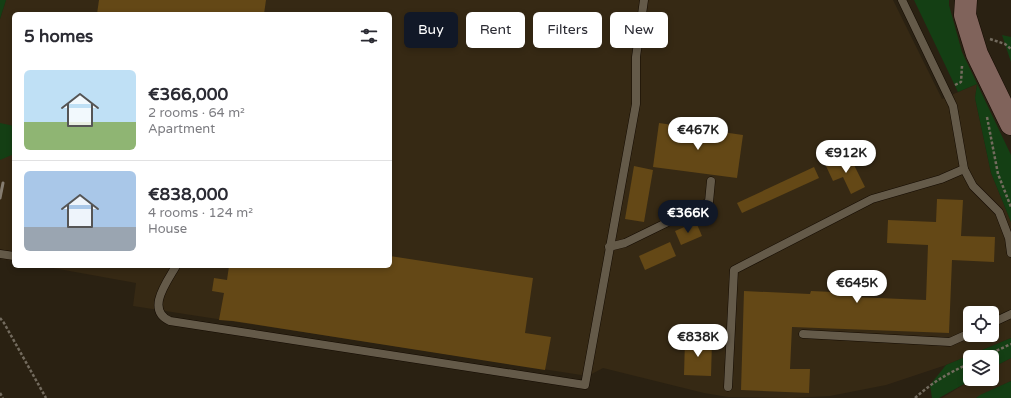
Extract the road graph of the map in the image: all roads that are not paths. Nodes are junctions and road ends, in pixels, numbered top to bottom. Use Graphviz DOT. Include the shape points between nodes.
graph roads {
  1 [pos="644,0"];
  2 [pos="902,0"];
  3 [pos="967,0"];
  4 [pos="1006,99"];
  5 [pos="1011,124"];
  6 [pos="964,169"];
  7 [pos="711,181"];
  8 [pos="609,247"];
  9 [pos="1011,253"];
  10 [pos="0,254"];
  11 [pos="12,256"];
  12 [pos="175,268"];
  13 [pos="1011,314"];
  14 [pos="999,320"];
  15 [pos="803,334"];
  16 [pos="963,336"];
  17 [pos="728,387"];
  1 -- 8 [label="lane" via="636,57 636,104"];
  2 -- 6 [label="lane" via="953,106"];
  3 -- 4 [label="main road"];
  3 -- 4 [label="main road" via="965,15 977,54"];
  4 -- 5 [label="main road"];
  6 -- 9 [label="lane" via="973,186 999,212 1009,238"];
  6 -- 17 [label="lane" via="941,179 872,200 734,270"];
  7 -- 8 [label="lane" via="709,202 625,243"];
  8 -- 12 [label="lane" via="585,385 170,322 164,319 158,306 159,296"];
  10 -- 11 [label="lane"];
  13 -- 14 [label="lane"];
  15 -- 16 [label="lane" via="950,342"];
}
